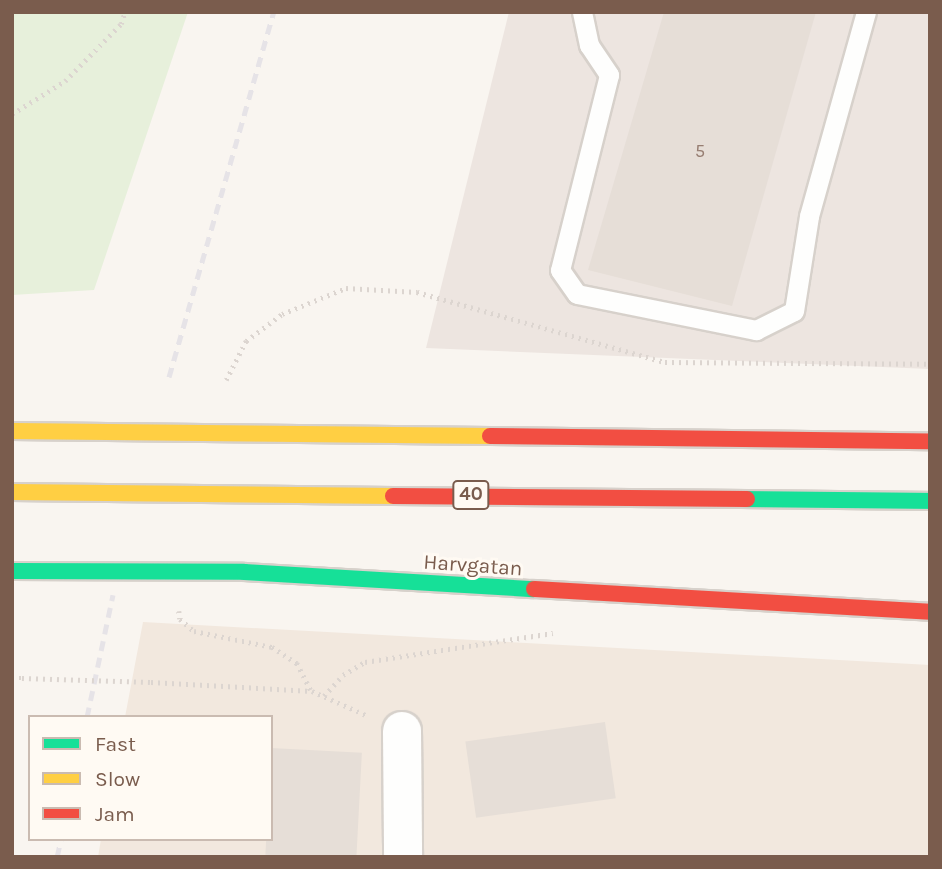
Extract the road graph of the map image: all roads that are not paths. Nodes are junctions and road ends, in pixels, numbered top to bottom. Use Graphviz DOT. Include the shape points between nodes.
graph roads {
  1 [pos="582,12"];
  2 [pos="866,12"];
  3 [pos="12,430"];
  4 [pos="930,441"];
  5 [pos="12,492"];
  6 [pos="930,501"];
  7 [pos="12,570"];
  8 [pos="930,612"];
  9 [pos="402,731"];
  10 [pos="403,857"];
  1 -- 2 [label="lane" via="589,45 610,75 560,270 577,294 756,330 794,311 808,216"];
  3 -- 4 [label="main road"];
  5 -- 6 [label="main road, 40"];
  7 -- 8 [label="main road, Harvgatan" via="244,572"];
  9 -- 10 [label="street"];
}
